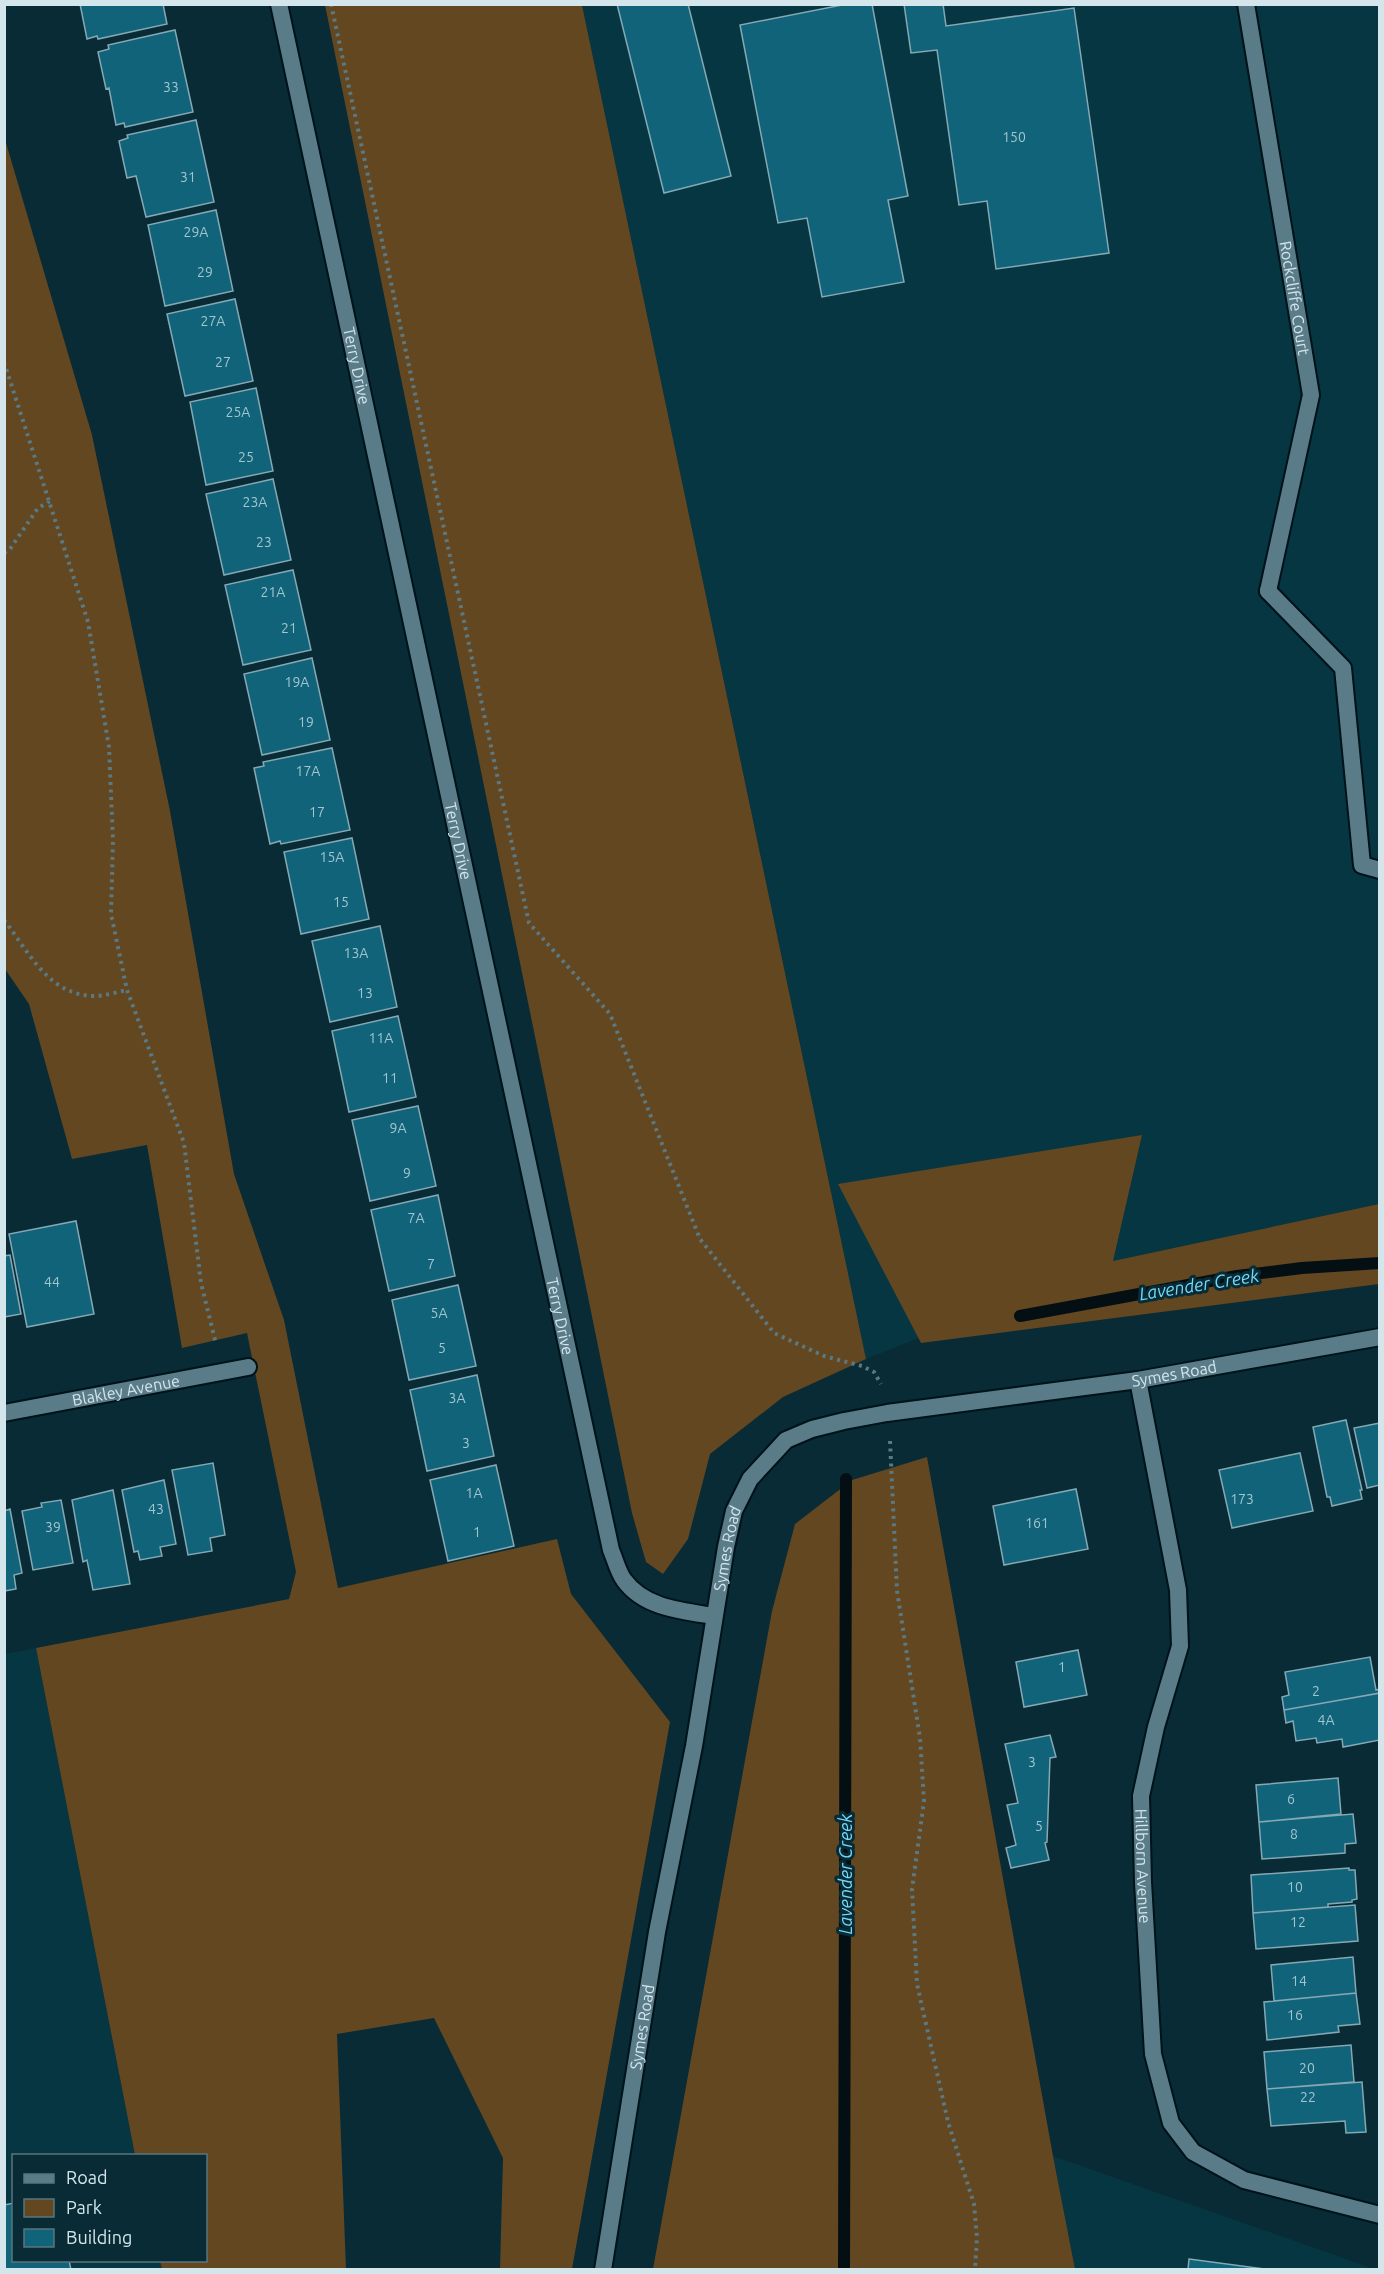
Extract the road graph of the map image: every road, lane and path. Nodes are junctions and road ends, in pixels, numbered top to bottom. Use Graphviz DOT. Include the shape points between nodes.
graph roads {
  1 [pos="279,4"];
  2 [pos="331,4"];
  3 [pos="1246,4"];
  4 [pos="4,362"];
  5 [pos="50,501"];
  6 [pos="4,553"];
  7 [pos="1380,870"];
  8 [pos="4,921"];
  9 [pos="127,990"];
  10 [pos="1380,1337"];
  11 [pos="248,1367"];
  12 [pos="222,1371"];
  13 [pos="1138,1380"];
  14 [pos="883,1386"];
  15 [pos="4,1413"];
  16 [pos="889,1434"];
  17 [pos="714,1616"];
  18 [pos="1380,2215"];
  19 [pos="603,2270"];
  20 [pos="975,2270"];
  1 -- 17 [label="street, Terry Drive" via="611,1550 624,1580 644,1599 676,1610"];
  2 -- 14 [label="path" via="529,923 610,1014 700,1239 774,1333 824,1356 862,1366 874,1372"];
  3 -- 7 [label="street, Rockcliffe Court" via="1311,395 1268,591 1343,668 1362,865"];
  4 -- 5 [label="path"];
  5 -- 6 [label="path" via="38,508"];
  5 -- 9 [label="path" via="88,622 109,747 111,914"];
  8 -- 9 [label="path" via="37,966 57,985 76,994 97,996"];
  9 -- 12 [label="path" via="184,1143 201,1284"];
  10 -- 13 [label="street, Symes Road"];
  11 -- 12 [label="street, Blakley Avenue"];
  12 -- 15 [label="street, Blakley Avenue"];
  13 -- 17 [label="street, Symes Road" via="887,1413 813,1429 786,1440 750,1479 734,1511"];
  13 -- 18 [label="street, Hillborn Avenue" via="1178,1590 1180,1635 1141,1796 1153,2054 1171,2123 1193,2152 1244,2180"];
  16 -- 20 [label="path" via="897,1591 920,1738 923,1790 912,1889 916,1984 948,2122 974,2204"];
  17 -- 19 [label="street, Symes Road" via="694,1746 657,1932"];
}
